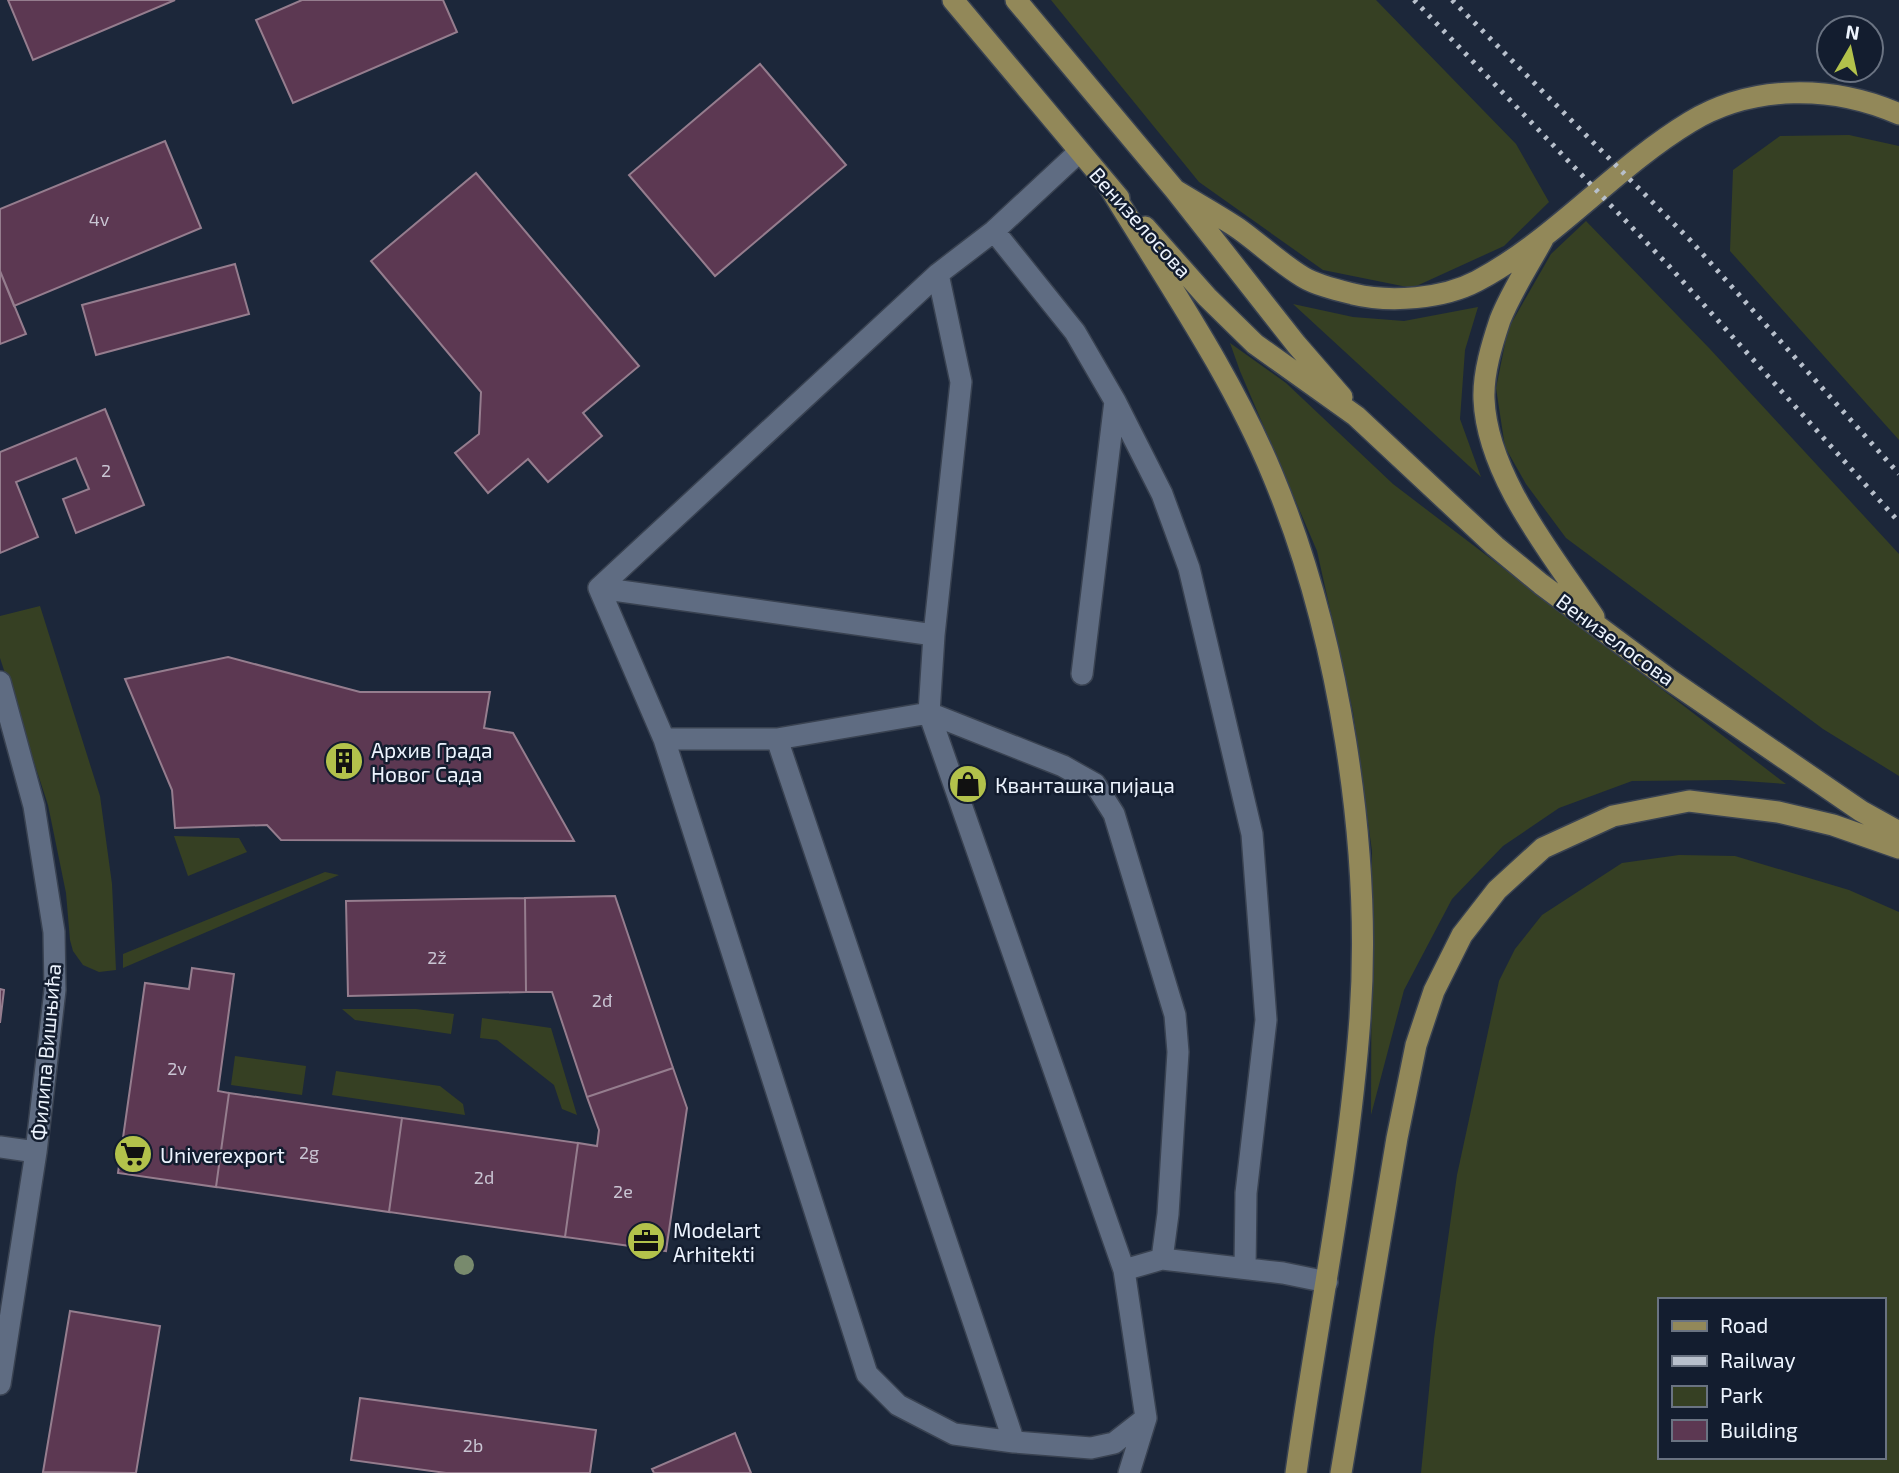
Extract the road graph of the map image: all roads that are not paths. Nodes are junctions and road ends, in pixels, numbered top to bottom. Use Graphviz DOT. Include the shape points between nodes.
graph roads {
  1 [pos="954,0"];
  2 [pos="1016,0"];
  3 [pos="1899,114"];
  4 [pos="1079,152"];
  5 [pos="1110,188"];
  6 [pos="1175,190"];
  7 [pos="994,230"];
  8 [pos="1544,237"];
  9 [pos="938,274"];
  10 [pos="1115,401"];
  11 [pos="1356,416"];
  12 [pos="599,588"];
  13 [pos="1601,629"];
  14 [pos="934,635"];
  15 [pos="1082,674"];
  16 [pos="0,682"];
  17 [pos="929,713"];
  18 [pos="664,738"];
  19 [pos="777,739"];
  20 [pos="1899,832"];
  21 [pos="1899,848"];
  22 [pos="0,1147"];
  23 [pos="36,1153"];
  24 [pos="11,1245"];
  25 [pos="1162,1259"];
  26 [pos="1245,1268"];
  27 [pos="1124,1270"];
  28 [pos="1327,1282"];
  29 [pos="0,1384"];
  30 [pos="1146,1418"];
  31 [pos="1014,1442"];
  32 [pos="1129,1473"];
  33 [pos="1296,1473"];
  34 [pos="1341,1473"];
  1 -- 4 [label="main road, Венизелосова"];
  2 -- 6 [label="main road, Венизелосова"];
  3 -- 8 [label="main road" via="1829,93 1758,96 1724,106 1662,140"];
  4 -- 5 [label="main road, Венизелосова"];
  4 -- 7 [label="street"];
  5 -- 11 [label="main road, Венизелосова" via="1255,344"];
  5 -- 28 [label="main road" via="1241,407 1272,473 1318,604 1344,733 1359,860 1360,1017"];
  6 -- 8 [label="main road" via="1304,278 1354,295 1427,297 1476,282"];
  6 -- 11 [label="main road, Венизелосова"];
  7 -- 9 [label="street"];
  7 -- 10 [label="street" via="1075,332"];
  8 -- 13 [label="main road" via="1501,318 1488,362 1484,398 1490,439 1504,473"];
  9 -- 12 [label="street"];
  9 -- 14 [label="street" via="961,382"];
  10 -- 15 [label="street"];
  10 -- 26 [label="street" via="1162,494 1189,568 1252,834 1266,1020 1246,1192"];
  11 -- 13 [label="main road, Венизелосова" via="1495,546"];
  12 -- 14 [label="street"];
  12 -- 18 [label="street"];
  13 -- 20 [label="main road, Венизелосова" via="1861,811"];
  14 -- 17 [label="street"];
  16 -- 23 [label="street, Филипа Вишњића" via="34,806 54,932 55,990"];
  17 -- 19 [label="street"];
  17 -- 25 [label="street" via="1063,766 1095,784 1114,814 1175,1015 1177,1065"];
  17 -- 27 [label="street"];
  18 -- 19 [label="street"];
  18 -- 31 [label="street" via="867,1374 898,1405 954,1434"];
  19 -- 31 [label="street"];
  21 -- 34 [label="main road" via="1778,811 1689,801 1613,816 1543,848 1497,890 1462,935 1434,991 1416,1045"];
  22 -- 23 [label="street"];
  23 -- 24 [label="street, Филипа Вишњића"];
  24 -- 29 [label="street, Филипа Вишњића"];
  25 -- 26 [label="street"];
  25 -- 27 [label="street"];
  26 -- 28 [label="street"];
  27 -- 30 [label="street"];
  28 -- 33 [label="main road"];
  30 -- 31 [label="street" via="1114,1443 1091,1448"];
  30 -- 32 [label="street"];
}
